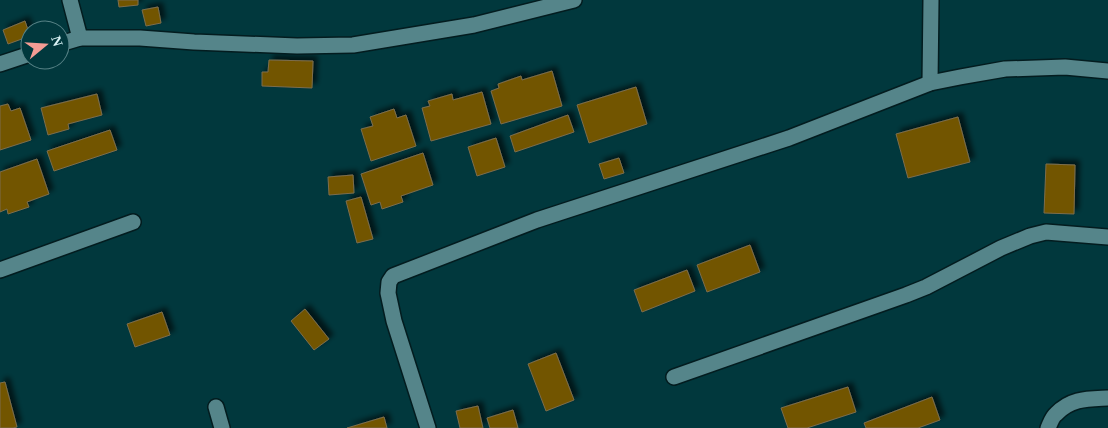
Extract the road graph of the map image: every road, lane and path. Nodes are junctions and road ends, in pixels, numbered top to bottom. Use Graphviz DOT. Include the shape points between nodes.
graph roads {
  1 [pos="70,0"];
  2 [pos="574,0"];
  3 [pos="931,0"];
  4 [pos="80,38"];
  5 [pos="70,41"];
  6 [pos="20,57"];
  7 [pos="0,64"];
  8 [pos="1108,71"];
  9 [pos="930,83"];
  10 [pos="133,222"];
  11 [pos="1108,237"];
  12 [pos="0,270"];
  13 [pos="674,377"];
  14 [pos="1108,398"];
  15 [pos="216,407"];
  16 [pos="222,428"];
  17 [pos="428,428"];
  18 [pos="1048,428"];
  1 -- 4 [label="street"];
  2 -- 4 [label="street" via="474,25 353,45"];
  3 -- 9 [label="street"];
  4 -- 5 [label="street"];
  6 -- 7 [label="street"];
  8 -- 9 [label="street" via="1064,67 1006,69"];
  9 -- 17 [label="street" via="789,138 537,220 393,276 388,293 394,320"];
  10 -- 12 [label="street"];
  11 -- 13 [label="street" via="1046,232 1030,236 906,295"];
  14 -- 18 [label="street" via="1068,404 1055,415"];
  15 -- 16 [label="street"];
}
